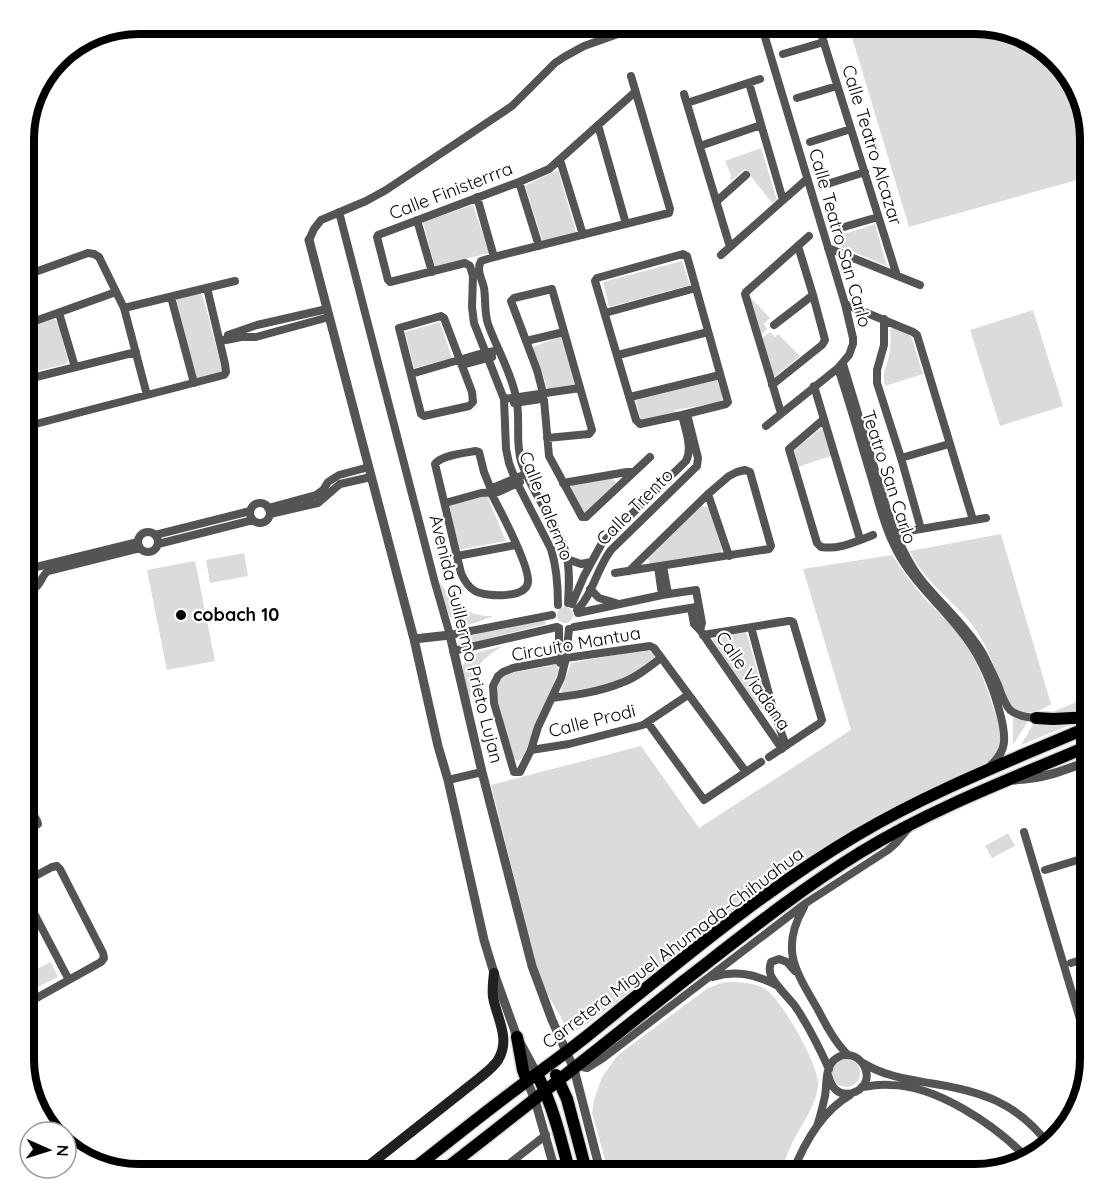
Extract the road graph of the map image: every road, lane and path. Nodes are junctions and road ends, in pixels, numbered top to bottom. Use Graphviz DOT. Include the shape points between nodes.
graph roads {
  1 [pos="616,35"];
  2 [pos="764,35"];
  3 [pos="822,35"];
  4 [pos="824,42"];
  5 [pos="783,54"];
  6 [pos="631,76"];
  7 [pos="760,79"];
  8 [pos="748,83"];
  9 [pos="837,86"];
  10 [pos="636,93"];
  11 [pos="684,94"];
  12 [pos="797,98"];
  13 [pos="687,104"];
  14 [pos="598,125"];
  15 [pos="761,125"];
  16 [pos="850,129"];
  17 [pos="810,142"];
  18 [pos="700,146"];
  19 [pos="560,160"];
  20 [pos="865,172"];
  21 [pos="746,175"];
  22 [pos="807,179"];
  23 [pos="519,182"];
  24 [pos="824,185"];
  25 [pos="477,197"];
  26 [pos="783,200"];
  27 [pos="717,201"];
  28 [pos="339,212"];
  29 [pos="878,217"];
  30 [pos="417,220"];
  31 [pos="626,224"];
  32 [pos="837,229"];
  33 [pos="583,235"];
  34 [pos="809,236"];
  35 [pos="309,240"];
  36 [pos="539,246"];
  37 [pos="798,246"];
  38 [pos="730,247"];
  39 [pos="828,248"];
  40 [pos="721,255"];
  41 [pos="494,257"];
  42 [pos="465,264"];
  43 [pos="35,272"];
  44 [pos="432,272"];
  45 [pos="897,276"];
  46 [pos="235,281"];
  47 [pos="472,281"];
  48 [pos="483,282"];
  49 [pos="920,285"];
  50 [pos="207,288"];
  51 [pos="696,288"];
  52 [pos="116,292"];
  53 [pos="813,294"];
  54 [pos="171,297"];
  55 [pos="845,304"];
  56 [pos="124,308"];
  57 [pos="59,312"];
  58 [pos="328,313"];
  59 [pos="605,313"];
  60 [pos="291,317"];
  61 [pos="884,319"];
  62 [pos="35,321"];
  63 [pos="268,323"];
  64 [pos="774,325"];
  65 [pos="294,327"];
  66 [pos="564,332"];
  67 [pos="708,332"];
  68 [pos="271,333"];
  69 [pos="219,339"];
  70 [pos="526,341"];
  71 [pos="136,352"];
  72 [pos="500,353"];
  73 [pos="487,355"];
  74 [pos="618,355"];
  75 [pos="461,363"];
  76 [pos="840,366"];
  77 [pos="75,367"];
  78 [pos="411,374"];
  79 [pos="720,375"];
  80 [pos="35,377"];
  81 [pos="194,383"];
  82 [pos="772,385"];
  83 [pos="814,386"];
  84 [pos="580,388"];
  85 [pos="147,395"];
  86 [pos="543,397"];
  87 [pos="630,397"];
  88 [pos="517,399"];
  89 [pos="505,401"];
  90 [pos="781,413"];
  91 [pos="684,415"];
  92 [pos="824,419"];
  93 [pos="35,424"];
  94 [pos="766,426"];
  95 [pos="547,438"];
  96 [pos="949,444"];
  97 [pos="650,457"];
  98 [pos="901,458"];
  99 [pos="370,472"];
  100 [pos="633,472"];
  101 [pos="527,476"];
  102 [pos="517,481"];
  103 [pos="563,483"];
  104 [pos="490,489"];
  105 [pos="708,494"];
  106 [pos="444,503"];
  107 [pos="250,511"];
  108 [pos="269,511"];
  109 [pos="986,518"];
  110 [pos="253,520"];
  111 [pos="973,520"];
  112 [pos="921,529"];
  113 [pos="892,534"];
  114 [pos="155,535"];
  115 [pos="873,535"];
  116 [pos="860,540"];
  117 [pos="158,544"];
  118 [pos="139,545"];
  119 [pos="516,545"];
  120 [pos="457,556"];
  121 [pos="729,556"];
  122 [pos="567,559"];
  123 [pos="591,562"];
  124 [pos="661,567"];
  125 [pos="35,568"];
  126 [pos="629,571"];
  127 [pos="615,573"];
  128 [pos="35,587"];
  129 [pos="590,589"];
  130 [pos="665,595"];
  131 [pos="621,604"];
  132 [pos="558,605"];
  133 [pos="574,607"];
  134 [pos="695,607"];
  135 [pos="552,615"];
  136 [pos="751,627"];
  137 [pos="558,628"];
  138 [pos="571,628"];
  139 [pos="701,633"];
  140 [pos="450,635"];
  141 [pos="414,639"];
  142 [pos="453,651"];
  143 [pos="661,658"];
  144 [pos="562,662"];
  145 [pos="688,694"];
  146 [pos="552,698"];
  147 [pos="1036,718"];
  148 [pos="1080,718"];
  149 [pos="648,723"];
  150 [pos="1080,731"];
  151 [pos="784,747"];
  152 [pos="531,750"];
  153 [pos="1080,750"];
  154 [pos="769,757"];
  155 [pos="761,762"];
  156 [pos="1080,764"];
  157 [pos="482,772"];
  158 [pos="746,772"];
  159 [pos="982,773"];
  160 [pos="448,780"];
  161 [pos="1007,780"];
  162 [pos="911,825"];
  163 [pos="1024,832"];
  164 [pos="1080,859"];
  165 [pos="1045,870"];
  166 [pos="34,877"];
  167 [pos="806,903"];
  168 [pos="34,913"];
  169 [pos="1080,960"];
  170 [pos="1071,963"];
  171 [pos="494,974"];
  172 [pos="798,974"];
  173 [pos="709,978"];
  174 [pos="69,980"];
  175 [pos="777,986"];
  176 [pos="34,999"];
  177 [pos="1080,1019"];
  178 [pos="517,1037"];
  179 [pos="567,1052"];
  180 [pos="849,1055"];
  181 [pos="863,1063"];
  182 [pos="550,1064"];
  183 [pos="577,1067"];
  184 [pos="828,1072"];
  185 [pos="532,1078"];
  186 [pos="559,1081"];
  187 [pos="862,1087"];
  188 [pos="546,1091"];
  189 [pos="852,1093"];
  190 [pos="535,1100"];
  191 [pos="818,1123"];
  192 [pos="546,1135"];
  193 [pos="1044,1139"];
  194 [pos="1022,1153"];
  195 [pos="371,1164"];
  196 [pos="420,1164"];
  197 [pos="452,1164"];
  198 [pos="509,1164"];
  199 [pos="553,1164"];
  200 [pos="567,1164"];
  201 [pos="584,1164"];
  202 [pos="599,1164"];
  203 [pos="797,1164"];
  1 -- 28 [label="street" via="564,57 512,106 386,190"];
  2 -- 22 [label="street, Calle Teatro San Carlo"];
  3 -- 4 [label="street, Calle Teatro Alcazar"];
  4 -- 5 [label="street"];
  4 -- 9 [label="street, Calle Teatro Alcazar"];
  6 -- 10 [label="street"];
  7 -- 8 [label="street"];
  8 -- 13 [label="street"];
  8 -- 15 [label="street"];
  9 -- 12 [label="street"];
  9 -- 16 [label="street, Calle Teatro Alcazar"];
  10 -- 14 [label="street, Calle Finisterrra"];
  10 -- 31 [label="street" via="670,210 668,214"];
  11 -- 13 [label="street"];
  13 -- 18 [label="street"];
  14 -- 19 [label="street, Calle Finisterrra"];
  14 -- 31 [label="street"];
  15 -- 18 [label="street"];
  15 -- 26 [label="street"];
  16 -- 17 [label="street"];
  16 -- 20 [label="street, Calle Teatro Alcazar"];
  18 -- 27 [label="street"];
  19 -- 23 [label="street, Calle Finisterrra"];
  19 -- 33 [label="street"];
  20 -- 24 [label="street"];
  20 -- 29 [label="street, Calle Teatro Alcazar"];
  21 -- 27 [label="street"];
  22 -- 26 [label="street"];
  22 -- 39 [label="street, Calle Teatro San Carlo"];
  23 -- 25 [label="street, Calle Finisterrra"];
  23 -- 36 [label="street"];
  25 -- 30 [label="street, Calle Finisterrra"];
  25 -- 41 [label="street"];
  26 -- 38 [label="street"];
  27 -- 38 [label="street"];
  28 -- 35 [label="street" via="321,220"];
  28 -- 140 [label="street, Avenida Guillermo Prieto Lujan"];
  29 -- 32 [label="street"];
  29 -- 45 [label="street, Calle Teatro Alcazar"];
  30 -- 44 [label="street"];
  30 -- 44 [label="street, Calle Finisterrra" via="377,236 388,280 394,282"];
  31 -- 33 [label="street"];
  33 -- 36 [label="street"];
  34 -- 37 [label="street"];
  35 -- 58 [label="street"];
  36 -- 41 [label="street"];
  37 -- 53 [label="street"];
  37 -- 82 [label="street" via="744,294"];
  38 -- 40 [label="street"];
  39 -- 45 [label="street"];
  39 -- 55 [label="street, Calle Teatro San Carlo"];
  41 -- 48 [label="street, Calle Palermo" via="479,266"];
  42 -- 44 [label="street, Calle Finisterrra"];
  42 -- 47 [label="street, Calle Palermo" via="472,272"];
  43 -- 52 [label="street" via="94,254"];
  45 -- 49 [label="street"];
  46 -- 50 [label="street"];
  47 -- 48 [label="street"];
  47 -- 73 [label="street, Calle Palermo" via="474,323"];
  48 -- 72 [label="street, Calle Palermo" via="486,316"];
  50 -- 54 [label="street"];
  50 -- 69 [label="street"];
  51 -- 59 [label="street"];
  51 -- 59 [label="street" via="687,256 683,254 596,279"];
  51 -- 67 [label="street"];
  52 -- 56 [label="street"];
  52 -- 57 [label="street"];
  53 -- 64 [label="street"];
  53 -- 82 [label="street" via="825,340"];
  54 -- 56 [label="street"];
  54 -- 81 [label="street"];
  55 -- 61 [label="street"];
  55 -- 76 [label="street, Calle Teatro San Carlo" via="853,344"];
  56 -- 71 [label="street"];
  57 -- 62 [label="street"];
  57 -- 77 [label="street"];
  58 -- 60 [label="street"];
  58 -- 65 [label="street"];
  58 -- 99 [label="street"];
  59 -- 74 [label="street"];
  60 -- 63 [label="street"];
  60 -- 65 [label="street"];
  61 -- 96 [label="street" via="917,335"];
  61 -- 98 [label="street" via="884,345 876,376"];
  63 -- 68 [label="street"];
  63 -- 69 [label="street"];
  65 -- 68 [label="street"];
  66 -- 70 [label="street"];
  66 -- 70 [label="street" via="552,289 514,298 512,303"];
  66 -- 84 [label="street"];
  67 -- 74 [label="street"];
  67 -- 79 [label="street"];
  68 -- 69 [label="street"];
  69 -- 81 [label="street" via="226,372"];
  70 -- 86 [label="street"];
  71 -- 77 [label="street"];
  71 -- 85 [label="street"];
  72 -- 73 [label="street"];
  72 -- 88 [label="street, Calle Palermo"];
  73 -- 75 [label="street"];
  73 -- 89 [label="street, Calle Palermo"];
  74 -- 87 [label="street"];
  75 -- 78 [label="street"];
  75 -- 78 [label="street" via="473,402 427,416 421,414"];
  75 -- 78 [label="street" via="442,316 400,327"];
  76 -- 83 [label="street"];
  76 -- 113 [label="street, Teatro San Carlo"];
  77 -- 80 [label="street"];
  79 -- 87 [label="street"];
  79 -- 91 [label="street" via="727,404"];
  81 -- 85 [label="street"];
  82 -- 90 [label="street"];
  83 -- 90 [label="street"];
  83 -- 92 [label="street"];
  84 -- 86 [label="street"];
  84 -- 95 [label="street" via="592,432"];
  85 -- 93 [label="street"];
  86 -- 88 [label="street"];
  86 -- 95 [label="street"];
  87 -- 91 [label="street" via="640,424"];
  88 -- 89 [label="street"];
  88 -- 101 [label="street, Calle Palermo" via="519,451"];
  89 -- 102 [label="street, Calle Palermo" via="507,456"];
  90 -- 94 [label="street"];
  91 -- 123 [label="street, Calle Trento" via="689,448 686,461 607,537"];
  91 -- 129 [label="street, Calle Trento" via="697,466 611,550"];
  92 -- 116 [label="street"];
  92 -- 116 [label="street" via="789,450 818,545 831,548"];
  95 -- 103 [label="street" via="549,456"];
  96 -- 98 [label="street"];
  96 -- 111 [label="street"];
  97 -- 100 [label="street"];
  98 -- 112 [label="street"];
  99 -- 108 [label="street" via="340,484 318,503"];
  99 -- 141 [label="street"];
  100 -- 103 [label="street"];
  100 -- 103 [label="street" via="584,517"];
  101 -- 102 [label="street"];
  101 -- 122 [label="street, Calle Palermo"];
  102 -- 104 [label="street" via="498,492"];
  102 -- 132 [label="street, Calle Palermo" via="551,549"];
  104 -- 106 [label="street"];
  104 -- 106 [label="street" via="477,451 437,460"];
  104 -- 119 [label="street"];
  105 -- 121 [label="street"];
  105 -- 121 [label="street" via="732,474 747,470 751,474 771,548"];
  105 -- 126 [label="street"];
  106 -- 120 [label="street"];
  107 -- 108 [label="street" via="256,504 263,504"];
  107 -- 110 [label="street"];
  107 -- 114 [label="street"];
  108 -- 110 [label="street" via="265,522"];
  109 -- 111 [label="street"];
  110 -- 117 [label="street"];
  111 -- 112 [label="street"];
  112 -- 113 [label="street"];
  113 -- 147 [label="street, Teatro San Carlo" via="922,581 972,638 1005,703 1019,715"];
  113 -- 159 [label="street, Teatro San Carlo" via="902,561 967,639 991,684 1004,741 1001,754"];
  114 -- 117 [label="street"];
  114 -- 118 [label="street" via="143,533"];
  115 -- 116 [label="street"];
  117 -- 118 [label="street" via="149,552"];
  118 -- 125 [label="street"];
  118 -- 128 [label="street" via="48,571"];
  119 -- 120 [label="street"];
  119 -- 120 [label="street" via="528,578 527,589 521,592 491,595 475,591 464,578"];
  121 -- 124 [label="street"];
  122 -- 123 [label="street" via="580,564"];
  122 -- 133 [label="street, Calle Palermo"];
  123 -- 133 [label="street, Calle Trento"];
  124 -- 126 [label="street"];
  124 -- 130 [label="street"];
  126 -- 127 [label="street"];
  129 -- 131 [label="street" via="604,600"];
  129 -- 133 [label="street, Calle Trento" via="584,603"];
  130 -- 131 [label="street"];
  130 -- 134 [label="street, Calle Viadana" via="697,590"];
  131 -- 133 [label="street"];
  132 -- 133 [label="street"];
  132 -- 135 [label="street"];
  133 -- 138 [label="street" via="578,621"];
  134 -- 138 [label="street"];
  134 -- 139 [label="street, Calle Viadana" via="694,624"];
  135 -- 137 [label="street"];
  135 -- 140 [label="street"];
  136 -- 139 [label="street"];
  136 -- 151 [label="street"];
  136 -- 151 [label="street" via="793,622 822,720"];
  137 -- 138 [label="street"];
  137 -- 142 [label="street"];
  137 -- 144 [label="street"];
  138 -- 144 [label="street"];
  139 -- 151 [label="street, Calle Viadana"];
  140 -- 141 [label="street"];
  140 -- 142 [label="street, Avenida Guillermo Prieto Lujan"];
  141 -- 160 [label="street"];
  142 -- 157 [label="street, Avenida Guillermo Prieto Lujan"];
  143 -- 144 [label="street, Circuito Mantua" via="651,646"];
  143 -- 145 [label="street, Circuito Mantua"];
  143 -- 146 [label="street" via="621,684"];
  144 -- 146 [label="street" via="561,678"];
  144 -- 152 [label="street, Circuito Mantua" via="508,670 495,680 492,693 512,771 521,771"];
  145 -- 149 [label="street, Calle Prodi"];
  145 -- 158 [label="street, Circuito Mantua"];
  146 -- 152 [label="street" via="537,727"];
  147 -- 148 [label="main road"];
  149 -- 152 [label="street, Calle Prodi"];
  149 -- 158 [label="street" via="704,800"];
  150 -- 159 [label="main road, Carretera Miguel Ahumada-Chihuahua"];
  151 -- 154 [label="street"];
  153 -- 161 [label="main road"];
  155 -- 158 [label="street"];
  156 -- 161 [label="street" via="1044,777"];
  157 -- 160 [label="street"];
  157 -- 179 [label="street, Avenida Guillermo Prieto Lujan" via="532,966"];
  159 -- 179 [label="main road, Carretera Miguel Ahumada-Chihuahua" via="900,811 806,867"];
  160 -- 171 [label="street"];
  161 -- 162 [label="main road"];
  162 -- 167 [label="street" via="888,850"];
  162 -- 183 [label="main road" via="861,852 780,907"];
  163 -- 177 [label="street"];
  164 -- 165 [label="street"];
  166 -- 174 [label="street" via="52,867 60,869 103,953 101,962"];
  167 -- 172 [label="street" via="793,938 793,963"];
  167 -- 173 [label="street"];
  168 -- 174 [label="street"];
  169 -- 170 [label="street"];
  171 -- 178 [label="street"];
  171 -- 195 [label="main road" via="493,995 504,1040 498,1060"];
  172 -- 175 [label="street" via="784,960 775,960 769,971"];
  172 -- 180 [label="street" via="836,1042"];
  173 -- 175 [label="street" via="749,974"];
  173 -- 183 [label="street" via="594,1064"];
  174 -- 176 [label="street"];
  175 -- 184 [label="street" via="797,1009"];
  178 -- 185 [label="main road" via="523,1070"];
  179 -- 182 [label="main road, Carretera Miguel Ahumada-Chihuahua"];
  179 -- 183 [label="street, Avenida Guillermo Prieto Lujan"];
  180 -- 181 [label="street"];
  180 -- 184 [label="street" via="836,1058"];
  181 -- 187 [label="street" via="867,1075"];
  181 -- 193 [label="street" via="897,1077 988,1096 1026,1120"];
  182 -- 185 [label="main road, Carretera Miguel Ahumada-Chihuahua"];
  182 -- 186 [label="main road"];
  183 -- 186 [label="main road"];
  183 -- 202 [label="street, Avenida Guillermo Prieto Lujan"];
  184 -- 189 [label="street" via="833,1088"];
  184 -- 191 [label="street"];
  185 -- 188 [label="main road"];
  185 -- 190 [label="street"];
  185 -- 196 [label="main road, Carretera Miguel Ahumada-Chihuahua"];
  186 -- 188 [label="main road"];
  186 -- 201 [label="main road"];
  187 -- 189 [label="street"];
  187 -- 194 [label="street" via="891,1084 932,1094 974,1115"];
  188 -- 190 [label="main road"];
  188 -- 200 [label="main road"];
  189 -- 191 [label="street"];
  190 -- 192 [label="street"];
  190 -- 197 [label="main road"];
  191 -- 203 [label="street"];
  192 -- 198 [label="street"];
  192 -- 199 [label="street"];
}
